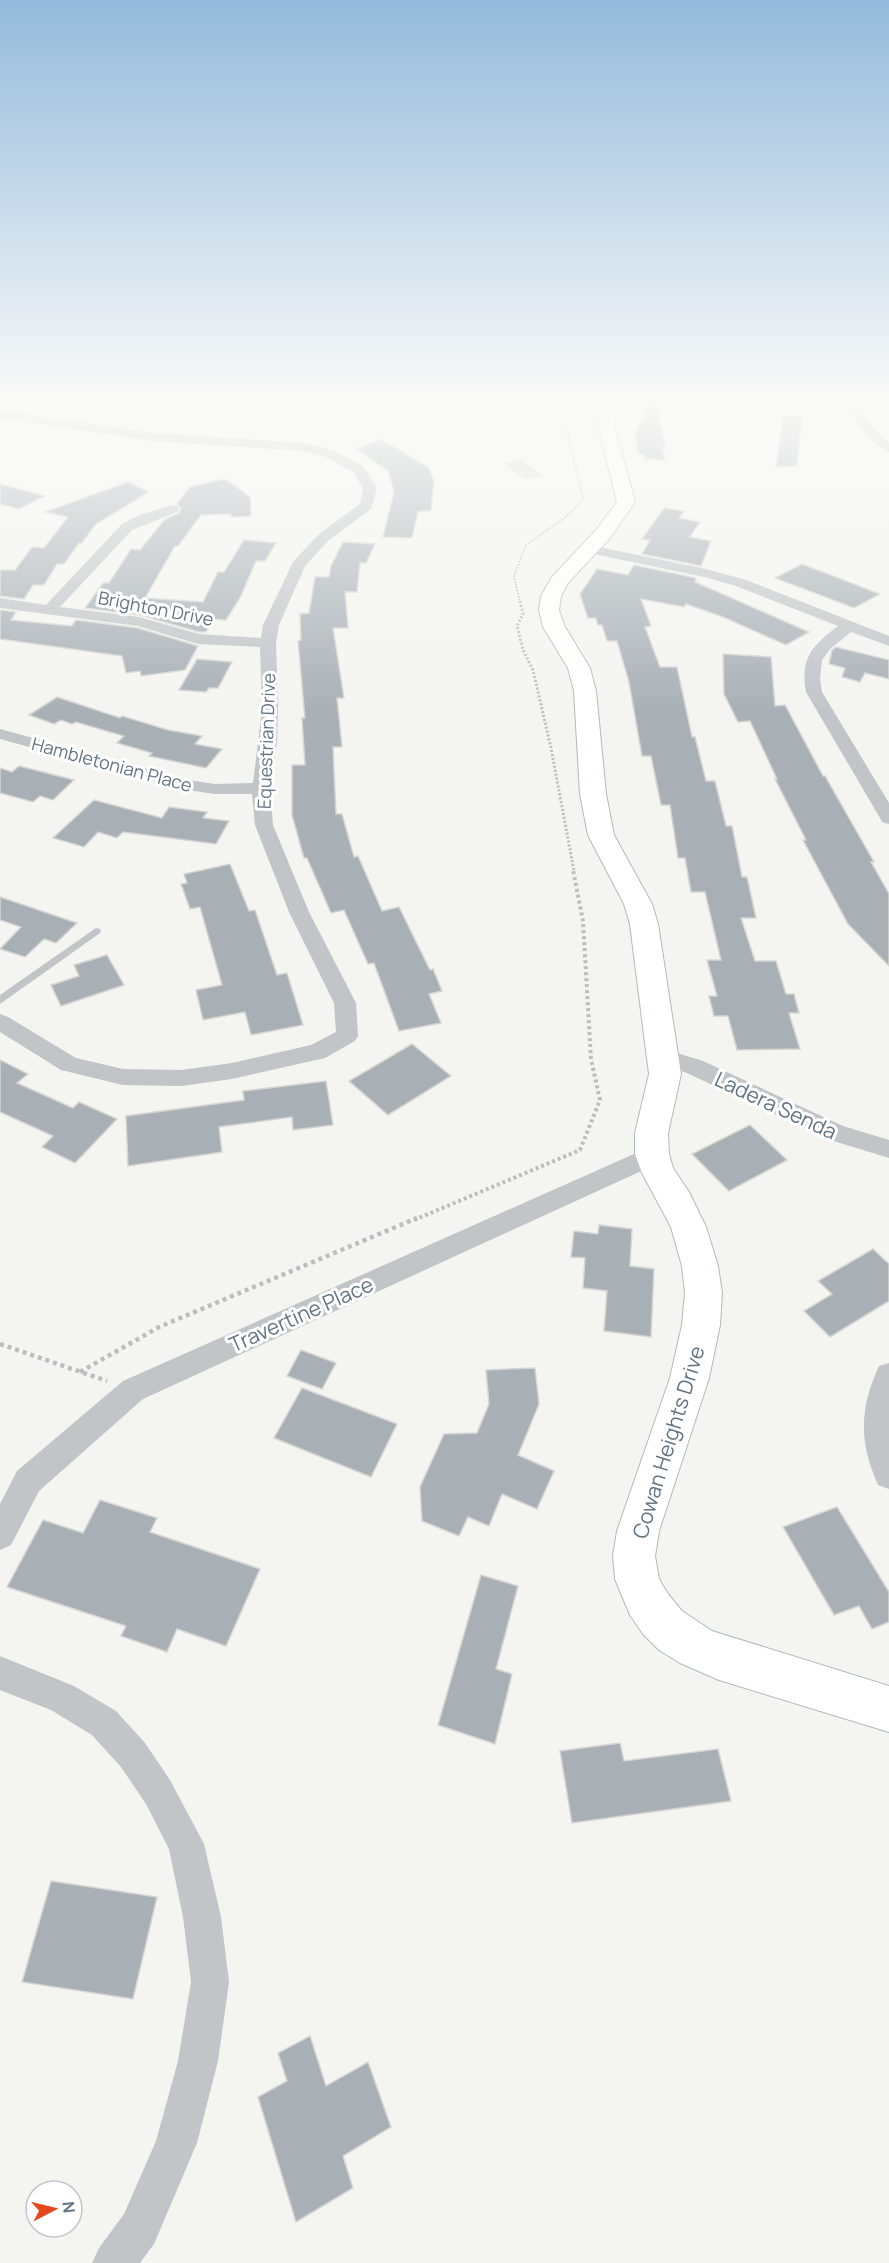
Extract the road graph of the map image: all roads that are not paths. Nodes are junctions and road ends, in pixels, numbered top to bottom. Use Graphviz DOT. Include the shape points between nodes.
graph roads {
  1 [pos="367,502"];
  2 [pos="626,502"];
  3 [pos="172,509"];
  4 [pos="589,549"];
  5 [pos="0,603"];
  6 [pos="49,610"];
  7 [pos="850,625"];
  8 [pos="889,641"];
  9 [pos="268,643"];
  10 [pos="0,734"];
  11 [pos="261,788"];
  12 [pos="889,818"];
  13 [pos="96,931"];
  14 [pos="0,1000"];
  15 [pos="0,1022"];
  16 [pos="664,1057"];
  17 [pos="889,1149"];
  18 [pos="652,1155"];
  19 [pos="889,1374"];
  20 [pos="889,1475"];
  21 [pos="0,1535"];
  22 [pos="0,1673"];
  23 [pos="889,1708"];
  24 [pos="114,2263"];
  1 -- 9 [label="street, Equestrian Drive" via="324,537 298,565 271,625"];
  2 -- 4 [label="street, Cowan Heights Drive"];
  3 -- 6 [label="street" via="127,526"];
  4 -- 7 [label="street" via="741,583"];
  4 -- 16 [label="street, Cowan Heights Drive" via="558,581 549,610 554,627 579,668 585,691 596,819 644,924"];
  5 -- 6 [label="street, Brighton Drive"];
  6 -- 9 [label="street, Brighton Drive" via="139,622 198,639"];
  7 -- 8 [label="street"];
  7 -- 12 [label="street" via="822,647 812,662 810,676 814,692"];
  9 -- 11 [label="street, Equestrian Drive" via="270,710"];
  10 -- 11 [label="street, Hambletonian Place" via="187,785"];
  11 -- 15 [label="street, Equestrian Drive" via="264,825 299,912 345,1004 347,1036 317,1052 232,1071 181,1078 123,1077 69,1064"];
  13 -- 14 [label="lane"];
  16 -- 17 [label="street, Ladera Senda" via="695,1066 835,1133"];
  16 -- 18 [label="street, Cowan Heights Drive" via="664,1090 652,1127"];
  18 -- 21 [label="street, Travertine Place" via="133,1390 28,1481"];
  18 -- 23 [label="street, Cowan Heights Drive" via="695,1246 703,1306 691,1374 634,1556 645,1600 676,1635 709,1653"];
  19 -- 20 [label="street" via="879,1401 877,1431 880,1458"];
  22 -- 24 [label="street" via="62,1698 104,1723 133,1755 186,1844 202,1917 210,1982 198,2061 176,2143 139,2229"];
}
